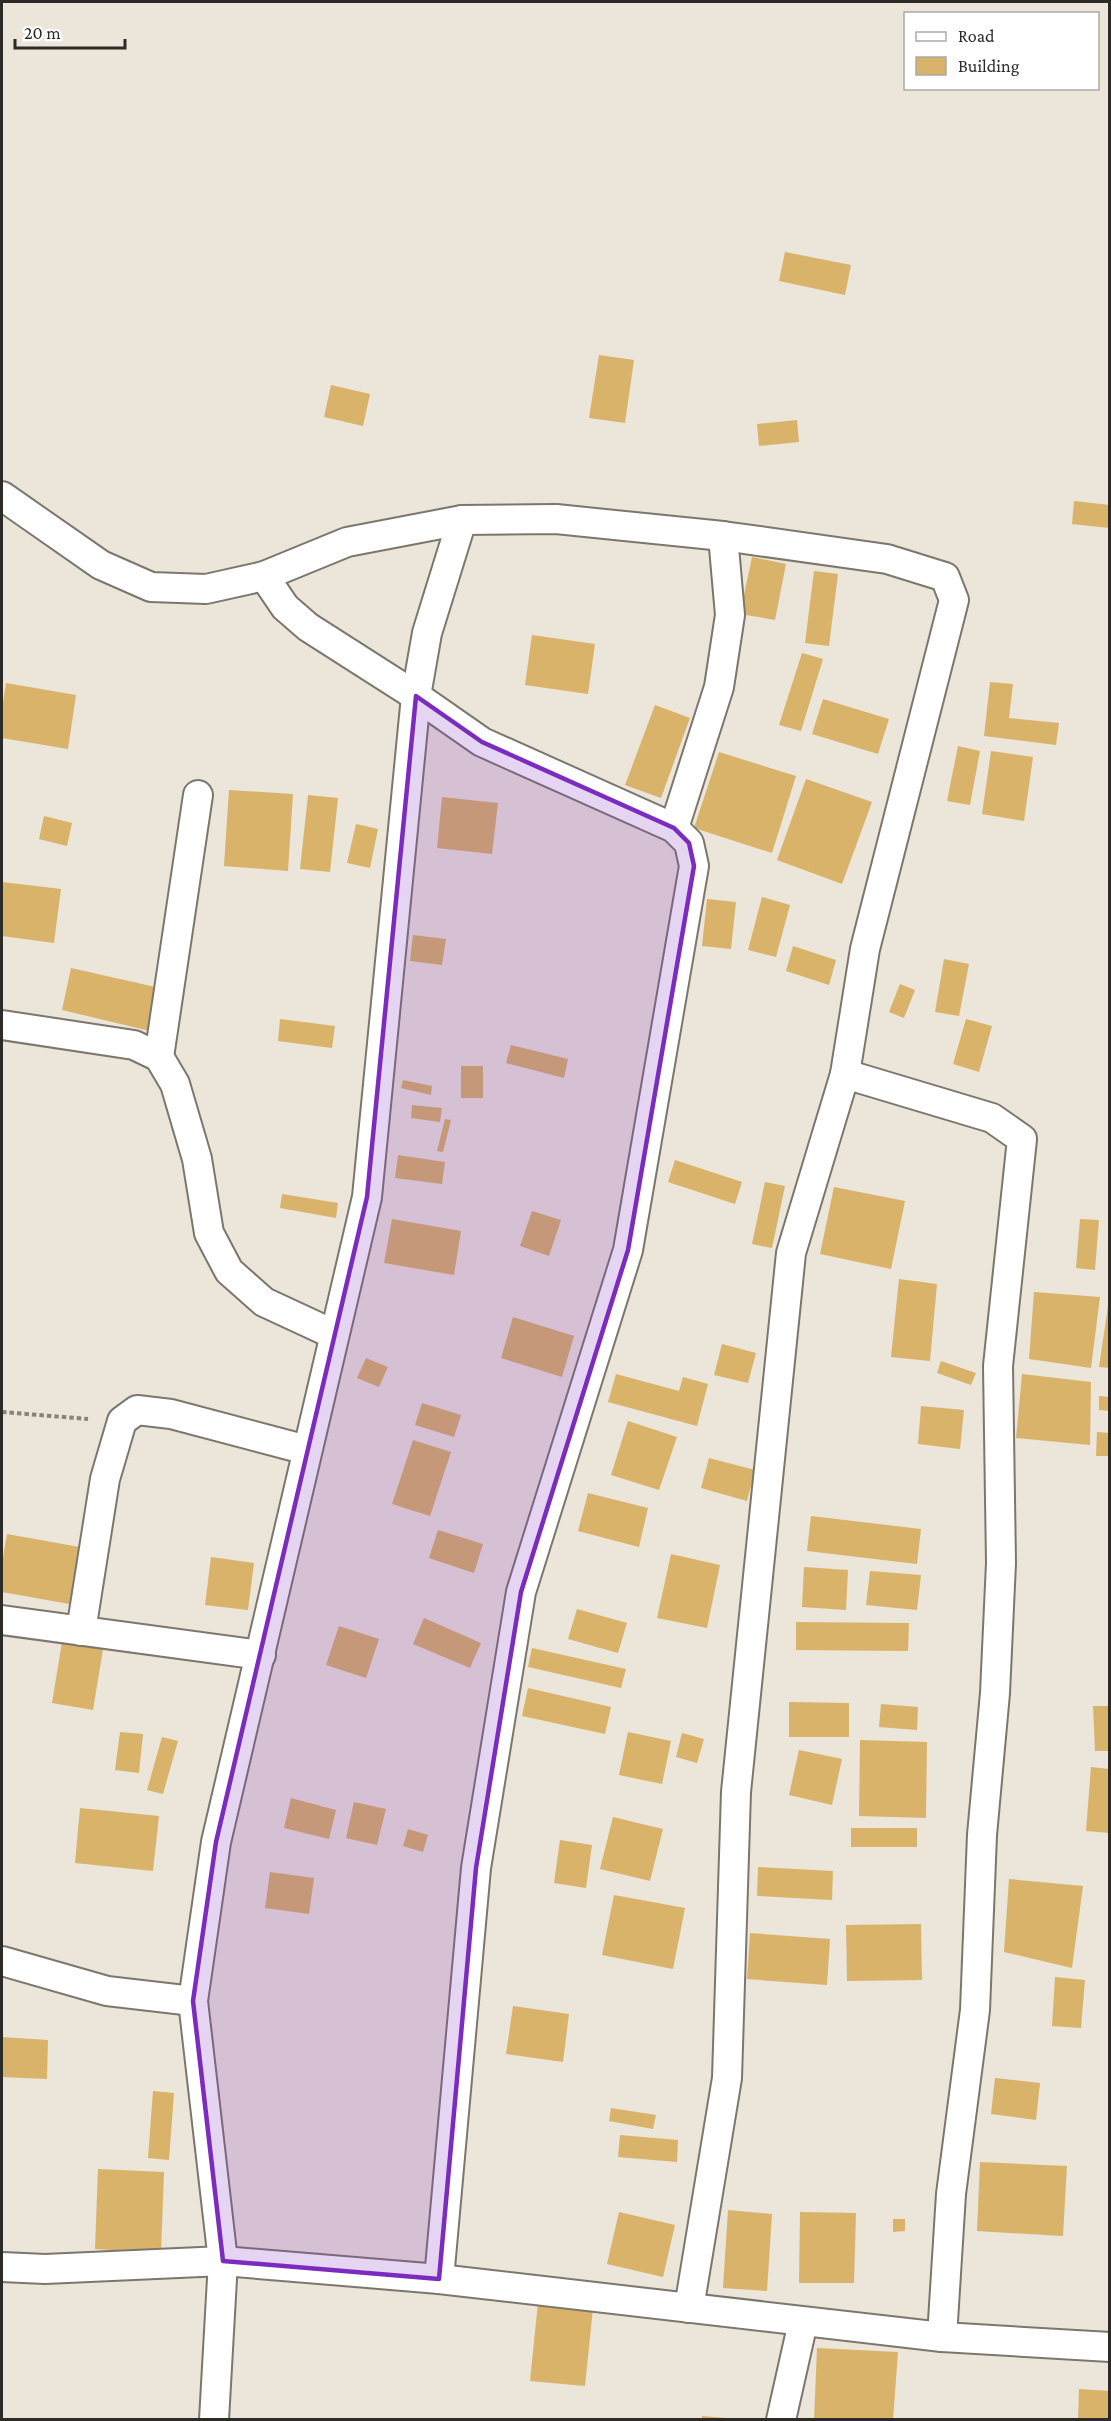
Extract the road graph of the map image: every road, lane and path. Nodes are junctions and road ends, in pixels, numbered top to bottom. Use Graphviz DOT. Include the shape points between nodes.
graph roads {
  1 [pos="2,496"];
  2 [pos="462,520"];
  3 [pos="723,536"];
  4 [pos="264,576"];
  5 [pos="416,696"];
  6 [pos="198,795"];
  7 [pos="674,828"];
  8 [pos="2,1025"];
  9 [pos="159,1057"];
  10 [pos="845,1074"];
  11 [pos="333,1334"];
  12 [pos="2,1412"];
  13 [pos="122,1421"];
  14 [pos="307,1450"];
  15 [pos="2,1620"];
  16 [pos="81,1631"];
  17 [pos="261,1655"];
  18 [pos="2,1961"];
  19 [pos="193,2001"];
  20 [pos="223,2261"];
  21 [pos="2,2267"];
  22 [pos="439,2279"];
  23 [pos="689,2308"];
  24 [pos="803,2322"];
  25 [pos="942,2337"];
  26 [pos="1110,2347"];
  27 [pos="214,2420"];
  28 [pos="781,2420"];
  1 -- 4 [label="street" via="101,565 151,587 206,589"];
  2 -- 3 [label="street" via="556,519"];
  2 -- 4 [label="street" via="347,542"];
  2 -- 5 [label="street" via="427,633"];
  3 -- 7 [label="street" via="730,615 719,687"];
  3 -- 10 [label="street" via="887,559 945,577 954,600 865,949"];
  4 -- 5 [label="street" via="285,607 308,627"];
  5 -- 7 [label="street" via="482,742"];
  5 -- 11 [label="street" via="367,1197"];
  6 -- 9 [label="street"];
  7 -- 22 [label="street" via="689,843 694,866 628,1250 521,1592 476,1868"];
  8 -- 9 [label="street" via="134,1046"];
  9 -- 11 [label="street" via="175,1084 197,1159 209,1233 229,1271 264,1302"];
  10 -- 23 [label="street" via="791,1253 736,1792 727,2078"];
  10 -- 25 [label="street" via="992,1118 1022,1139 998,1366 1001,1563 995,1693 982,1835 975,2010 951,2193"];
  11 -- 14 [label="street"];
  12 -- 13 [label="path"];
  13 -- 14 [label="street" via="137,1410 171,1414"];
  13 -- 16 [label="street" via="105,1479"];
  14 -- 17 [label="street"];
  15 -- 16 [label="street"];
  16 -- 17 [label="street"];
  17 -- 19 [label="street" via="216,1842"];
  18 -- 19 [label="street" via="107,1991"];
  19 -- 20 [label="street"];
  20 -- 21 [label="street" via="45,2269"];
  20 -- 22 [label="street"];
  20 -- 27 [label="street"];
  22 -- 23 [label="street"];
  23 -- 24 [label="street"];
  24 -- 25 [label="street"];
  24 -- 28 [label="street"];
  25 -- 26 [label="street"];
}
